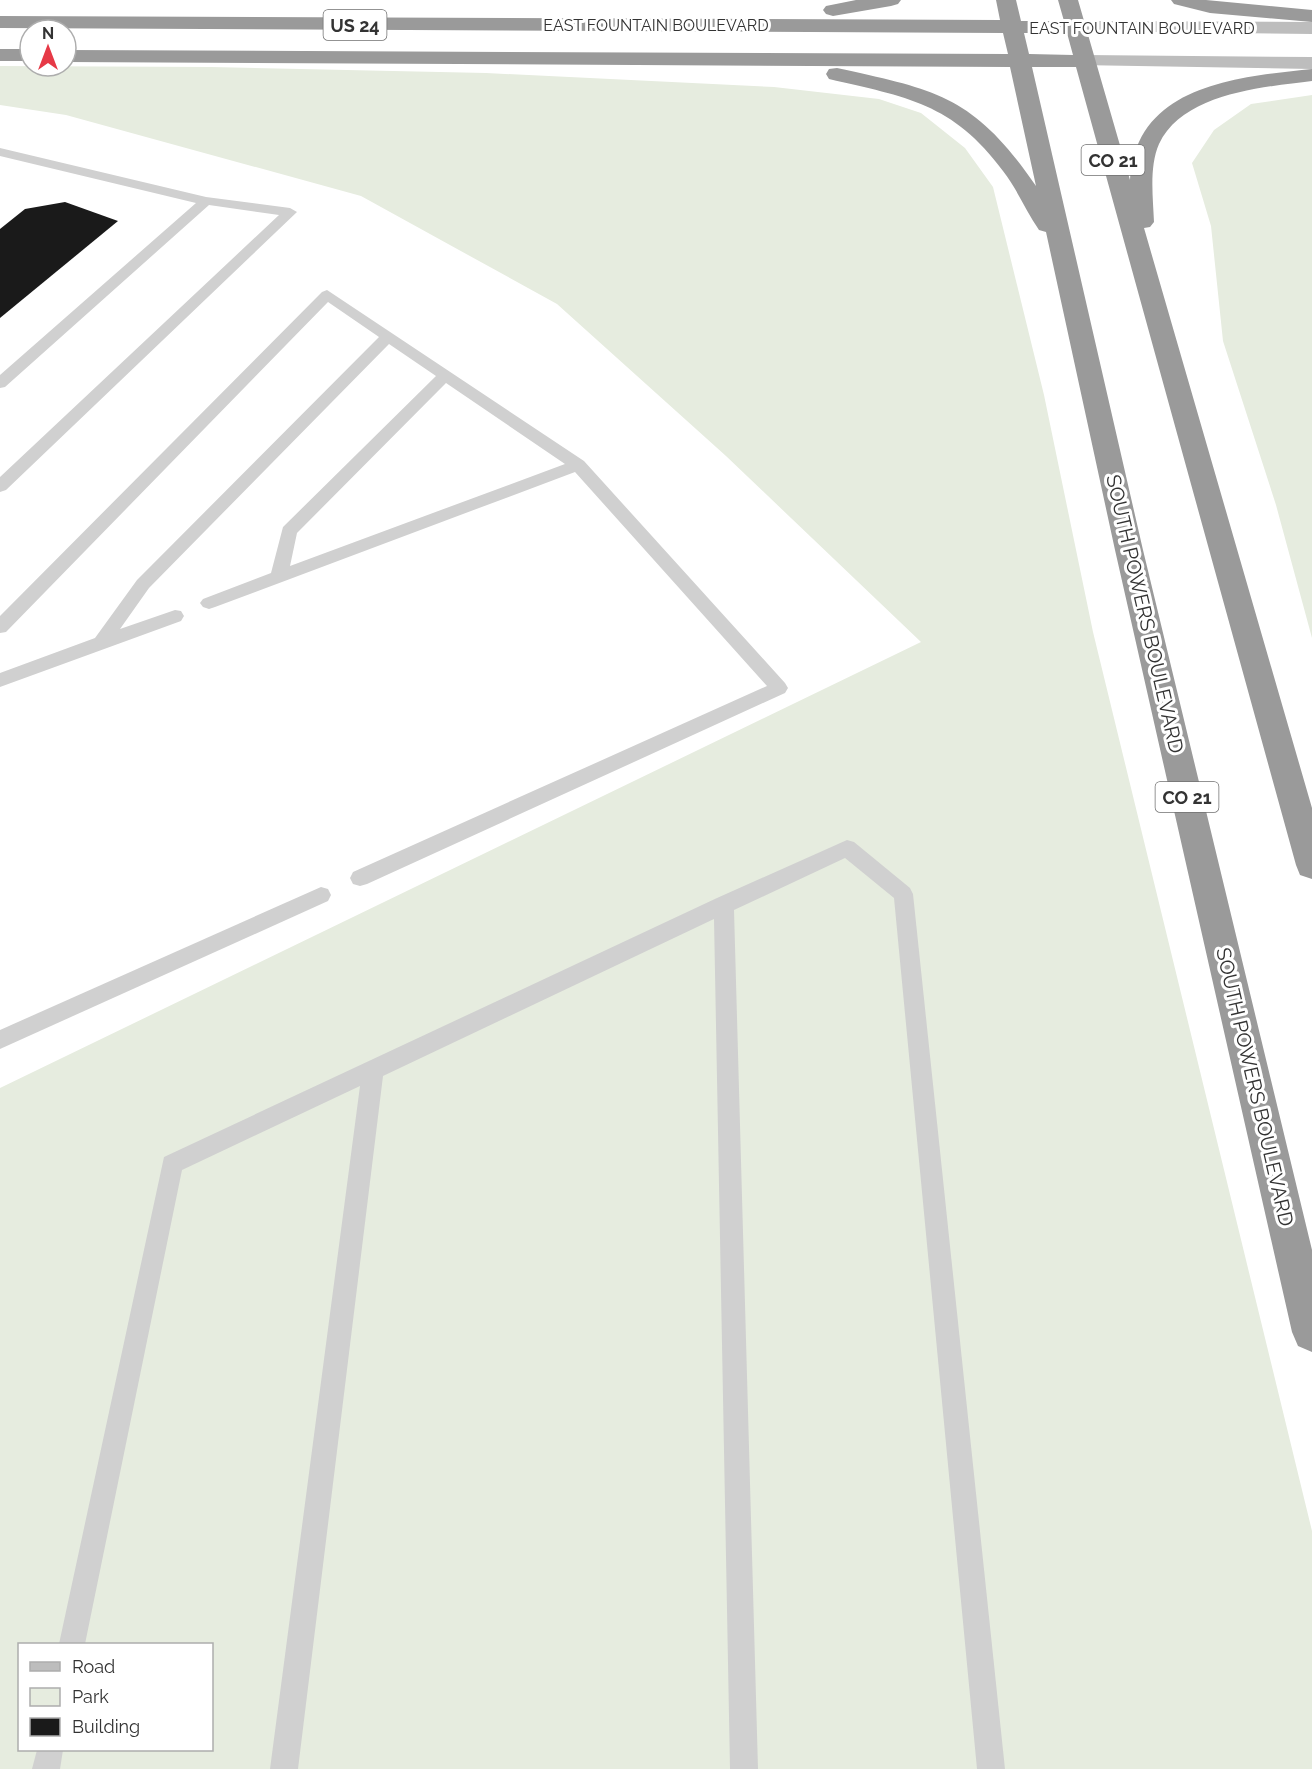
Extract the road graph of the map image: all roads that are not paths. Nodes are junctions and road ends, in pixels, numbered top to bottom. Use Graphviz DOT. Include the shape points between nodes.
graph roads {
  1 [pos="891,0"];
  2 [pos="1006,0"];
  3 [pos="1068,0"];
  4 [pos="1181,0"];
  5 [pos="1312,16"];
  6 [pos="0,22"];
  7 [pos="711,25"];
  8 [pos="1012,27"];
  9 [pos="1075,27"];
  10 [pos="1312,28"];
  11 [pos="0,55"];
  12 [pos="18,55"];
  13 [pos="78,56"];
  14 [pos="715,60"];
  15 [pos="1085,61"];
  16 [pos="1021,62"];
  17 [pos="1312,63"];
  18 [pos="1312,75"];
  19 [pos="0,152"];
  20 [pos="206,201"];
  21 [pos="1142,260"];
  22 [pos="1066,261"];
  23 [pos="388,336"];
  24 [pos="444,375"];
  25 [pos="0,383"];
  26 [pos="578,465"];
  27 [pos="0,486"];
  28 [pos="279,576"];
  29 [pos="209,603"];
  30 [pos="175,616"];
  31 [pos="0,627"];
  32 [pos="101,643"];
  33 [pos="0,680"];
  34 [pos="1312,865"];
  35 [pos="360,878"];
  36 [pos="321,895"];
  37 [pos="724,904"];
  38 [pos="0,1040"];
  39 [pos="373,1070"];
  40 [pos="1312,1332"];
  41 [pos="72,1643"];
  42 [pos="50,1751"];
  43 [pos="46,1769"];
  44 [pos="284,1769"];
  45 [pos="744,1769"];
  46 [pos="991,1769"];
  1 -- 7 [label="highway"];
  2 -- 8 [label="highway, SOUTH POWERS BOULEVARD / CO 21"];
  3 -- 9 [label="highway"];
  4 -- 5 [label="highway" via="1210,7"];
  6 -- 7 [label="highway, EAST FOUNTAIN BOULEVARD / US 24"];
  7 -- 8 [label="highway, EAST FOUNTAIN BOULEVARD"];
  8 -- 9 [label="highway, EAST FOUNTAIN BOULEVARD"];
  8 -- 16 [label="highway, SOUTH POWERS BOULEVARD / CO 21"];
  9 -- 10 [label="street, EAST FOUNTAIN BOULEVARD"];
  9 -- 15 [label="highway"];
  11 -- 12 [label="highway"];
  13 -- 14 [label="highway, EAST FOUNTAIN BOULEVARD / US 24"];
  14 -- 16 [label="highway, EAST FOUNTAIN BOULEVARD / US 24"];
  14 -- 22 [label="highway" via="832,73 897,88 949,108 993,143 1020,178"];
  15 -- 16 [label="highway, EAST FOUNTAIN BOULEVARD / US 24"];
  15 -- 17 [label="street, EAST FOUNTAIN BOULEVARD"];
  15 -- 21 [label="highway, CO 21"];
  16 -- 22 [label="highway, SOUTH POWERS BOULEVARD / CO 21"];
  18 -- 21 [label="highway" via="1222,90 1182,105 1160,124 1148,144 1142,172"];
  19 -- 20 [label="lane"];
  20 -- 25 [label="lane"];
  20 -- 27 [label="lane" via="290,212"];
  21 -- 34 [label="highway, CO 21"];
  22 -- 40 [label="highway, SOUTH POWERS BOULEVARD / CO 21"];
  23 -- 24 [label="lane"];
  23 -- 31 [label="lane" via="327,295"];
  23 -- 32 [label="lane" via="143,584"];
  24 -- 26 [label="lane"];
  24 -- 28 [label="lane" via="290,531"];
  26 -- 28 [label="lane"];
  26 -- 35 [label="lane" via="779,688"];
  28 -- 29 [label="lane"];
  30 -- 32 [label="lane"];
  32 -- 33 [label="lane"];
  36 -- 38 [label="lane"];
  37 -- 39 [label="lane"];
  37 -- 45 [label="lane"];
  37 -- 46 [label="lane" via="847,848 903,894"];
  39 -- 41 [label="lane" via="172,1164"];
  39 -- 44 [label="lane"];
  42 -- 43 [label="lane"];
}
